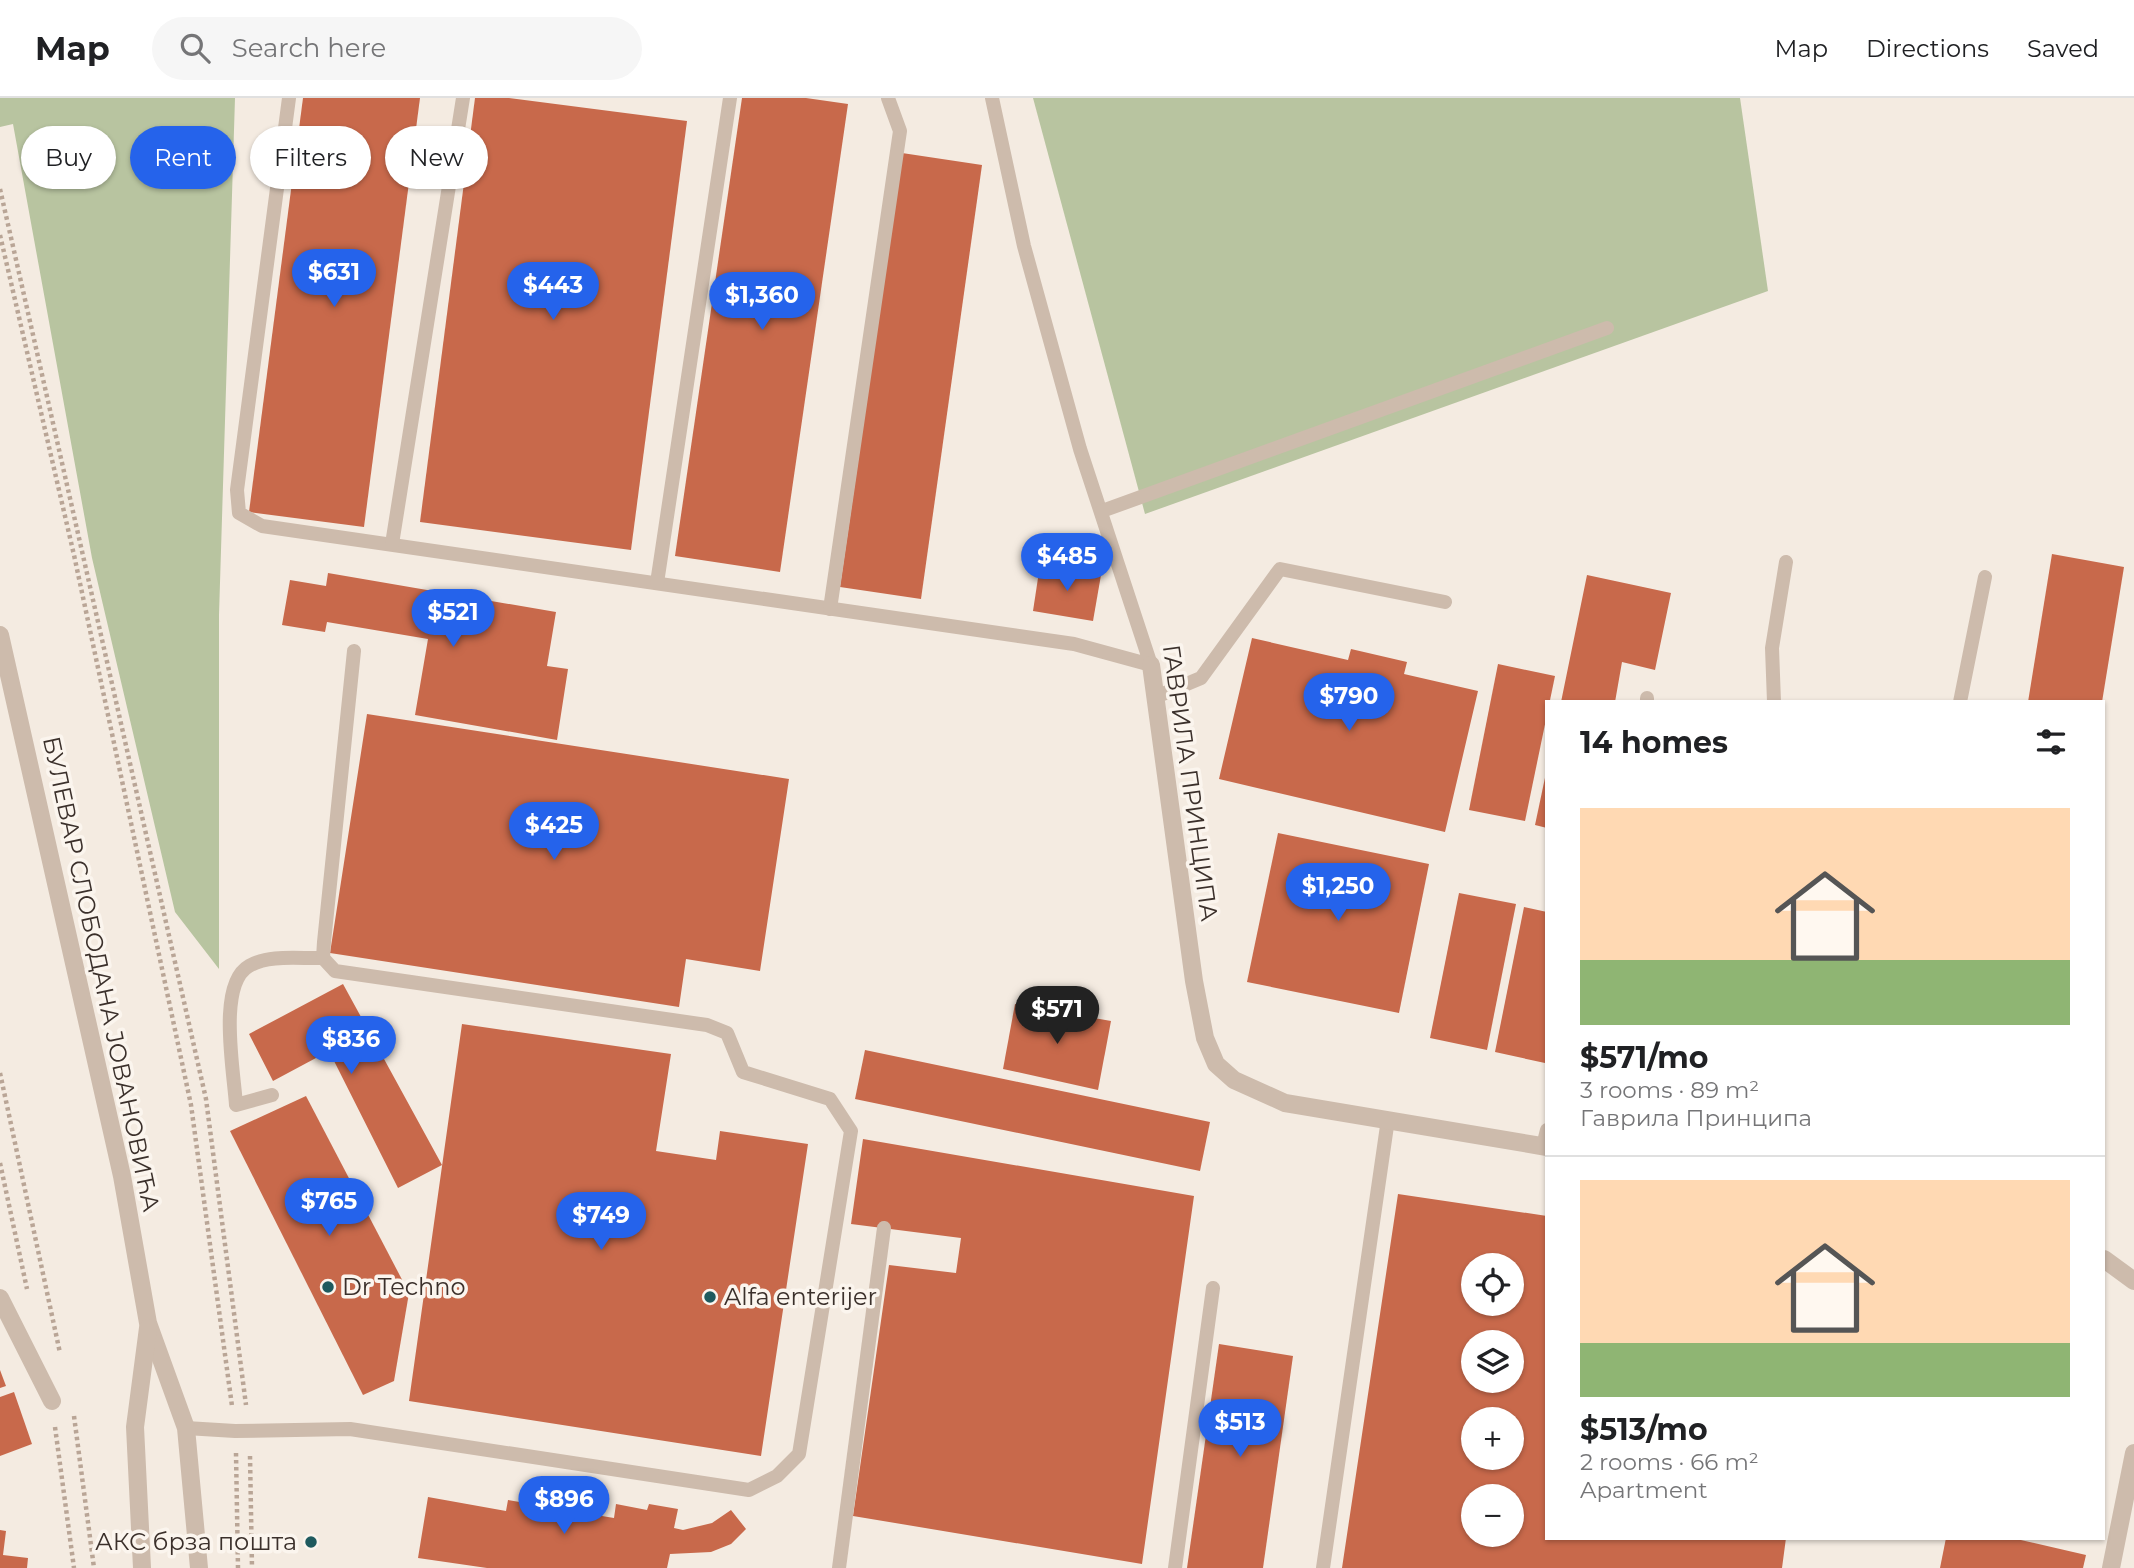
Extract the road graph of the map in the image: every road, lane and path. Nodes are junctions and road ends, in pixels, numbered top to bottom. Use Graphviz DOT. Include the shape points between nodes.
graph roads {
  1 [pos="289,98"];
  2 [pos="463,98"];
  3 [pos="730,98"];
  4 [pos="888,98"];
  5 [pos="992,98"];
  6 [pos="0,189"];
  7 [pos="0,235"];
  8 [pos="1607,328"];
  9 [pos="1102,511"];
  10 [pos="392,544"];
  11 [pos="1786,562"];
  12 [pos="1985,577"];
  13 [pos="657,583"];
  14 [pos="1445,602"];
  15 [pos="830,609"];
  16 [pos="0,635"];
  17 [pos="354,651"];
  18 [pos="1152,665"];
  19 [pos="1158,696"];
  20 [pos="1774,700"];
  21 [pos="1961,700"];
  22 [pos="323,958"];
  23 [pos="0,1073"];
  24 [pos="272,1095"];
  25 [pos="1388,1119"];
  26 [pos="1545,1141"];
  27 [pos="884,1228"];
  28 [pos="2105,1260"];
  29 [pos="2134,1281"];
  30 [pos="1213,1288"];
  31 [pos="0,1298"];
  32 [pos="148,1323"];
  33 [pos="62,1362"];
  34 [pos="52,1401"];
  35 [pos="73,1412"];
  36 [pos="186,1428"];
  37 [pos="242,1430"];
  38 [pos="2134,1453"];
  39 [pos="94,1568"];
  40 [pos="142,1568"];
  41 [pos="198,1568"];
  42 [pos="238,1568"];
  43 [pos="253,1568"];
  44 [pos="839,1568"];
  45 [pos="1175,1568"];
  46 [pos="1323,1568"];
  47 [pos="2111,1568"];
  1 -- 10 [label="lane" via="237,490 239,513 261,526"];
  2 -- 10 [label="lane"];
  3 -- 13 [label="lane"];
  4 -- 15 [label="lane" via="900,131"];
  5 -- 9 [label="lane, ГАВРИЛА ПРИНЦИПА" via="1024,246 1080,449"];
  6 -- 37 [label="path" via="206,1099"];
  7 -- 37 [label="path" via="74,555 191,1105"];
  8 -- 9 [label="lane"];
  9 -- 18 [label="lane, ГАВРИЛА ПРИНЦИПА"];
  10 -- 13 [label="lane"];
  11 -- 20 [label="lane" via="1772,648"];
  12 -- 21 [label="lane"];
  13 -- 15 [label="lane"];
  14 -- 19 [label="lane" via="1280,569 1201,678"];
  15 -- 18 [label="lane" via="1074,644"];
  16 -- 32 [label="street, БУЛЕВАР СЛОБОДАНА ЈОВАНОВИЋА" via="97,1058"];
  17 -- 22 [label="lane"];
  18 -- 19 [label="street, ГАВРИЛА ПРИНЦИПА"];
  19 -- 25 [label="street, ГАВРИЛА ПРИНЦИПА" via="1194,981 1205,1038 1216,1064 1234,1080 1285,1103"];
  22 -- 24 [label="lane" via="263,960 236,977 229,998 236,1105"];
  22 -- 37 [label="lane" via="335,971 707,1025 727,1033 743,1072 830,1100 851,1131 799,1454 777,1476 749,1490 350,1429"];
  23 -- 33 [label="path"];
  25 -- 26 [label="street, ГАВРИЛА ПРИНЦИПА"];
  25 -- 46 [label="lane"];
  27 -- 44 [label="lane"];
  28 -- 29 [label="street"];
  30 -- 45 [label="lane"];
  31 -- 34 [label="street"];
  32 -- 36 [label="street, БУЛЕВАР СЛОБОДАНА ЈОВАНОВИЋА"];
  32 -- 40 [label="street, БУЛЕВАР СЛОБОДАНА ЈОВАНОВИЋА" via="135,1427"];
  35 -- 39 [label="path"];
  36 -- 37 [label="lane"];
  36 -- 41 [label="street, БУЛЕВАР СЛОБОДАНА ЈОВАНОВИЋА"];
  37 -- 42 [label="path"];
  37 -- 43 [label="path"];
  38 -- 47 [label="street"];
}
